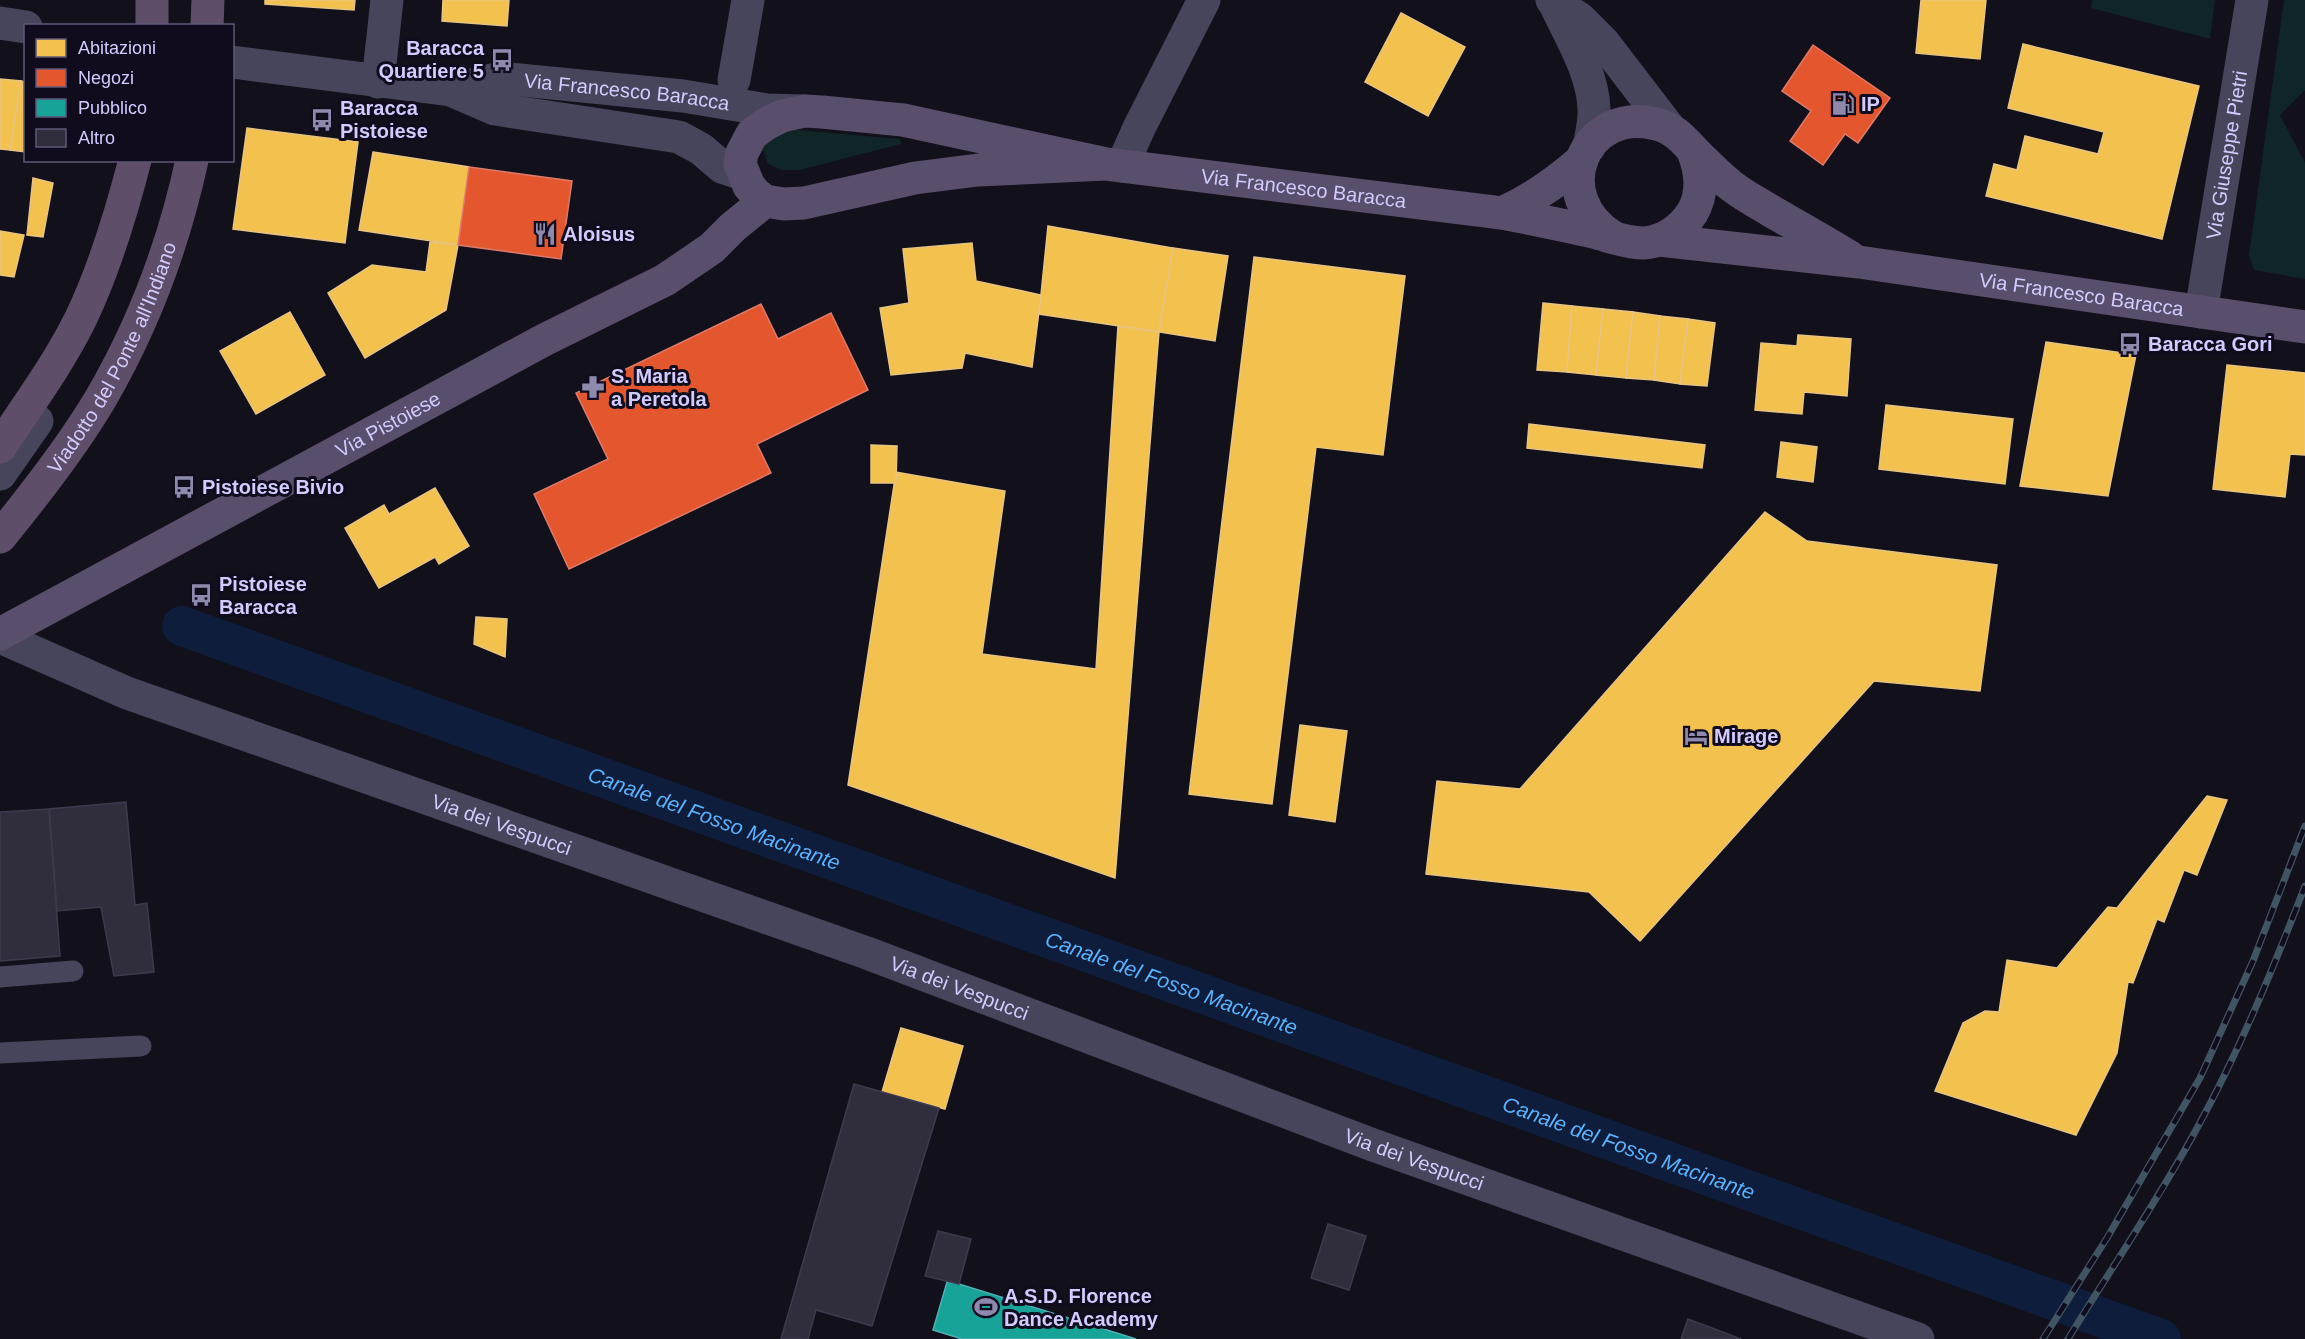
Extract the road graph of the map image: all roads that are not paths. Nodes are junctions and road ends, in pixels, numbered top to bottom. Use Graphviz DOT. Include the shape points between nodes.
graph roads {
  1 [pos="152,0"];
  2 [pos="208,0"];
  3 [pos="387,0"];
  4 [pos="748,0"];
  5 [pos="1204,0"];
  6 [pos="2252,0"];
  7 [pos="1553,2"];
  8 [pos="0,23"];
  9 [pos="152,24"];
  10 [pos="207,24"];
  11 [pos="24,27"];
  12 [pos="234,62"];
  13 [pos="734,80"];
  14 [pos="378,82"];
  15 [pos="451,90"];
  16 [pos="806,111"];
  17 [pos="1681,140"];
  18 [pos="1585,153"];
  19 [pos="134,162"];
  20 [pos="143,162"];
  21 [pos="192,162"];
  22 [pos="1114,165"];
  23 [pos="743,174"];
  24 [pos="765,201"];
  25 [pos="1502,213"];
  26 [pos="1613,237"];
  27 [pos="1659,240"];
  28 [pos="1859,262"];
  29 [pos="2201,312"];
  30 [pos="2305,327"];
  31 [pos="0,447"];
  32 [pos="0,474"];
  33 [pos="0,537"];
  34 [pos="0,636"];
  35 [pos="73,971"];
  36 [pos="0,977"];
  37 [pos="141,1046"];
  38 [pos="0,1053"];
  39 [pos="1918,1339"];
  1 -- 9 [label="highway"];
  2 -- 10 [label="highway"];
  3 -- 14 [label="street"];
  4 -- 13 [label="street"];
  5 -- 22 [label="street" via="1139,128"];
  6 -- 29 [label="street, Via Giuseppe Pietri"];
  7 -- 17 [label="street" via="1580,19 1604,43"];
  7 -- 18 [label="street" via="1580,56 1590,87 1594,111"];
  8 -- 11 [label="street"];
  12 -- 14 [label="street, Via Francesco Baracca"];
  14 -- 15 [label="street, Via Francesco Baracca"];
  15 -- 16 [label="street, Via Francesco Baracca" via="500,78 672,95 766,110"];
  15 -- 23 [label="street, Via Francesco Baracca" via="495,109 679,137 722,167"];
  16 -- 22 [label="main road, Via Francesco Baracca" via="903,120"];
  16 -- 23 [label="main road, Via Francesco Baracca" via="782,116 752,134 742,153"];
  17 -- 18 [label="main road, Via Francesco Baracca" via="1643,122 1626,122 1599,135"];
  17 -- 27 [label="main road" via="1699,165 1699,196 1685,223"];
  17 -- 28 [label="main road, Via Francesco Baracca" via="1741,193"];
  18 -- 25 [label="main road, Via Francesco Baracca" via="1558,182"];
  18 -- 26 [label="main road" via="1579,190 1582,204 1595,223"];
  19 -- 31 [label="highway" via="101,270 80,319 60,357"];
  20 -- 32 [label="street" via="132,213 108,286 68,375"];
  21 -- 33 [label="highway, Viadotto del Ponte all'Indiano" via="175,229 140,324 100,400 46,480"];
  22 -- 24 [label="main road, Via Francesco Baracca" via="978,170 915,178 804,203"];
  22 -- 25 [label="main road, Via Francesco Baracca"];
  23 -- 24 [label="main road, Via Francesco Baracca"];
  24 -- 34 [label="main road, Via Pistoiese" via="712,248 666,280 524,351"];
  25 -- 26 [label="main road, Via Francesco Baracca"];
  26 -- 27 [label="main road, Via Francesco Baracca" via="1636,242"];
  27 -- 28 [label="main road, Via Francesco Baracca"];
  28 -- 29 [label="main road, Via Francesco Baracca"];
  29 -- 30 [label="main road, Via Francesco Baracca"];
  34 -- 39 [label="street, Via dei Vespucci" via="127,693 867,952 1373,1145"];
  35 -- 36 [label="lane"];
  37 -- 38 [label="lane"];
}
